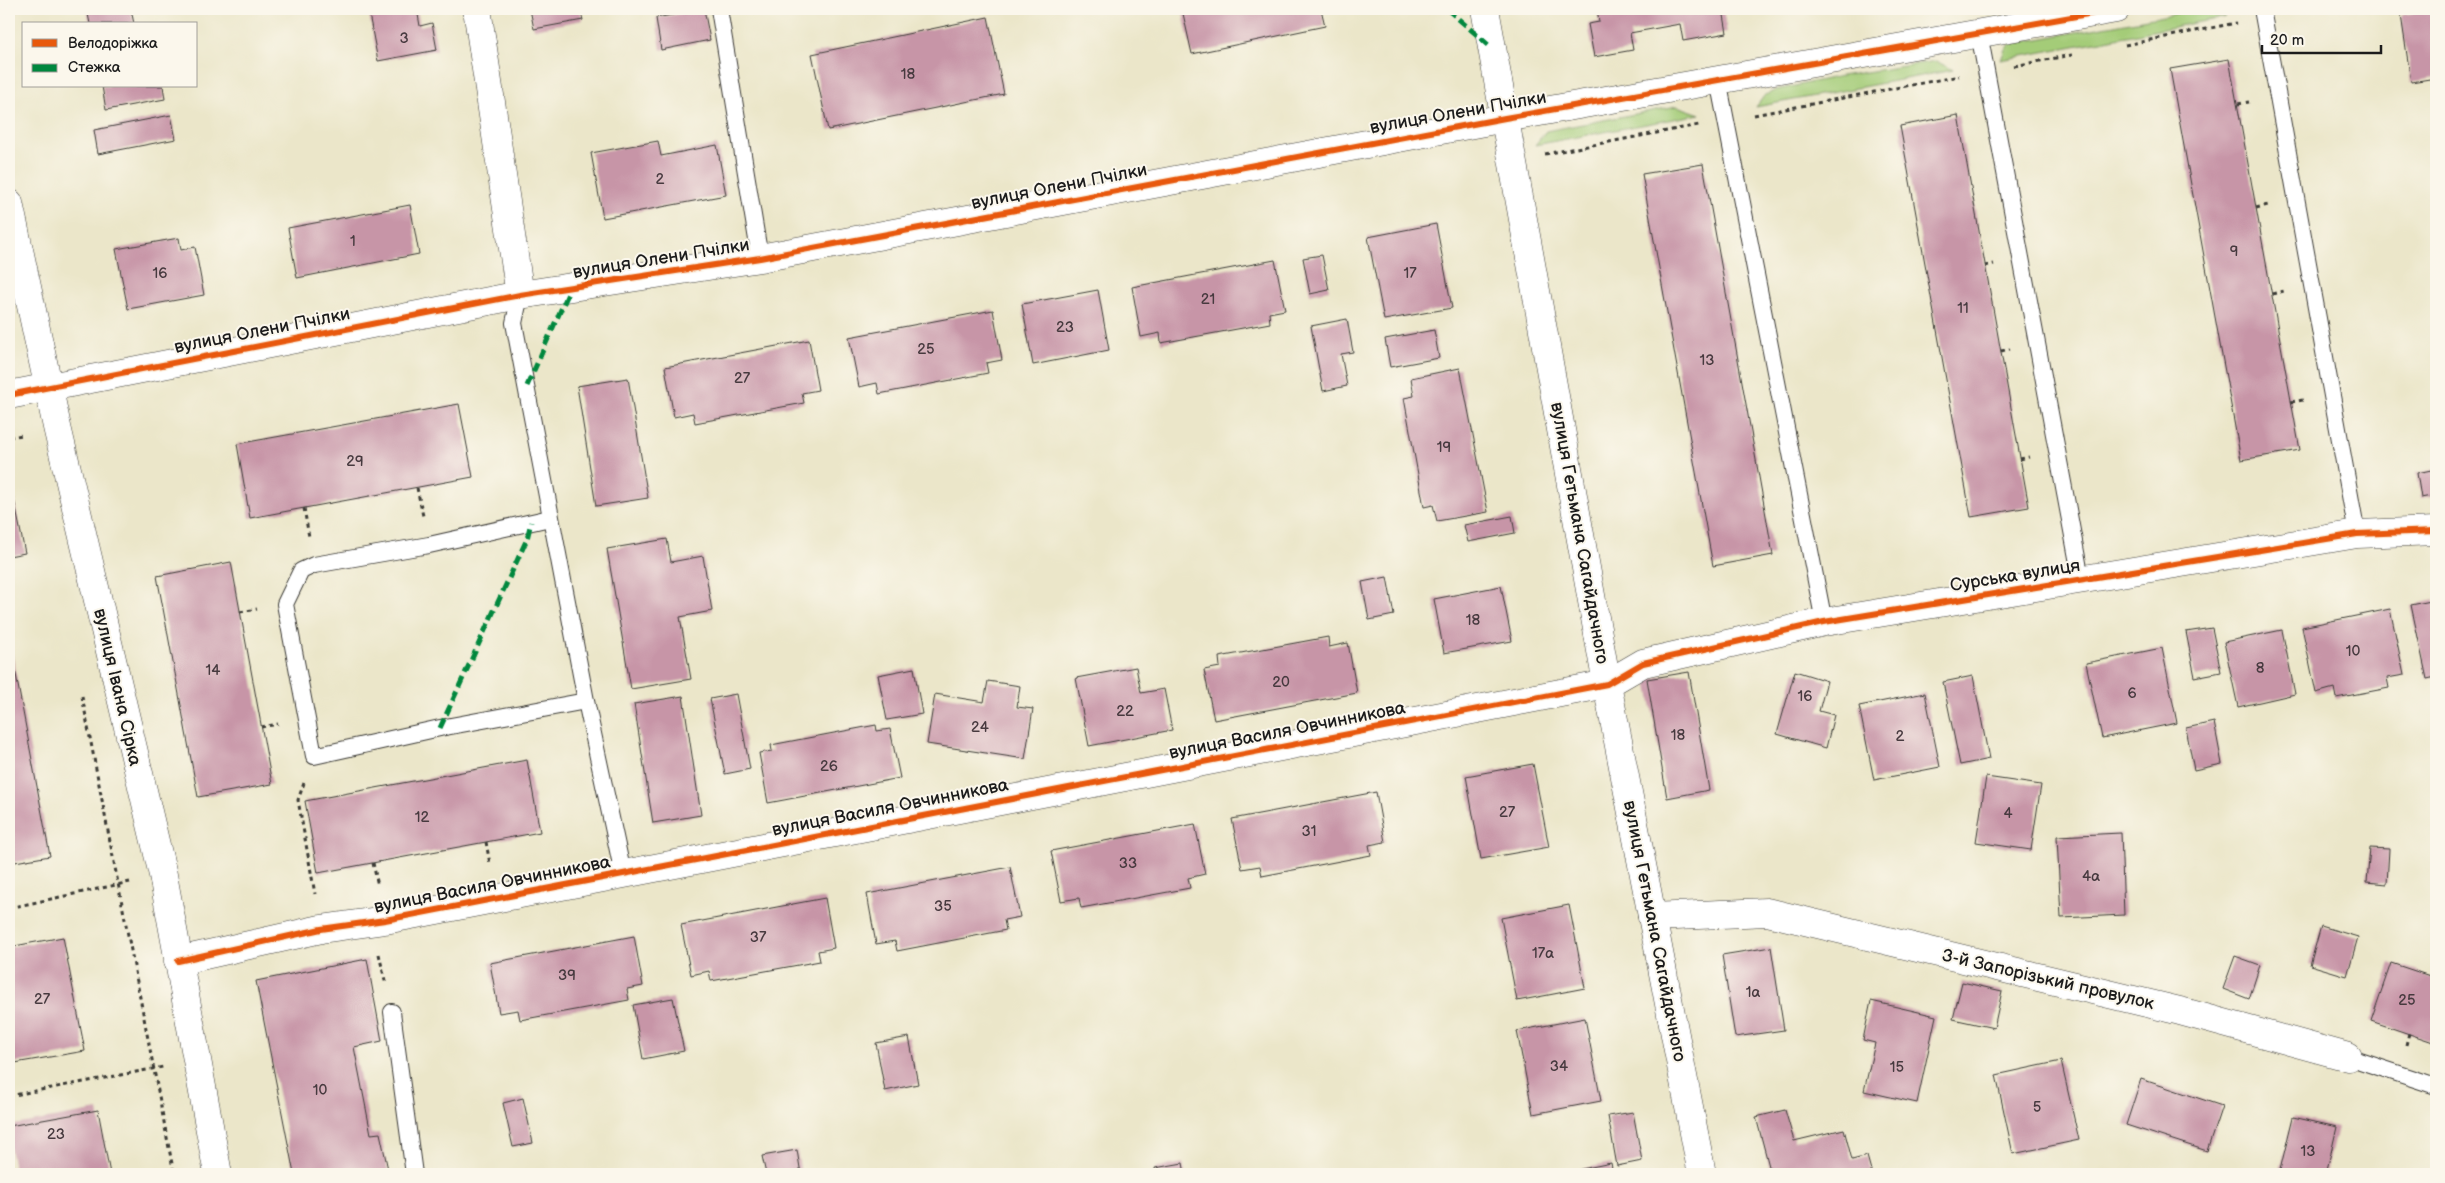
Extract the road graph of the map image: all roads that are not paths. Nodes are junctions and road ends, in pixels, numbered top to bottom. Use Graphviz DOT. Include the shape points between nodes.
graph roads {
  1 [pos="477,9"];
  2 [pos="719,9"];
  3 [pos="1485,9"];
  4 [pos="2116,9"];
  5 [pos="2263,13"];
  6 [pos="1979,33"];
  7 [pos="1718,80"];
  8 [pos="1505,118"];
  9 [pos="9,203"];
  10 [pos="760,258"];
  11 [pos="520,295"];
  12 [pos="49,386"];
  13 [pos="9,395"];
  14 [pos="550,518"];
  15 [pos="2436,532"];
  16 [pos="2357,534"];
  17 [pos="2080,579"];
  18 [pos="1824,622"];
  19 [pos="1607,684"];
  20 [pos="586,701"];
  21 [pos="623,874"];
  22 [pos="1652,917"];
  23 [pos="178,961"];
  24 [pos="392,1012"];
  25 [pos="2348,1057"];
  26 [pos="2436,1086"];
  27 [pos="218,1174"];
  28 [pos="414,1174"];
  29 [pos="1702,1174"];
  1 -- 11 [label="street"];
  2 -- 10 [label="lane"];
  3 -- 8 [label="street, вулиця Гетьмана Сагайдачного"];
  4 -- 6 [label="street, вулиця Олени Пчілки"];
  5 -- 16 [label="lane"];
  6 -- 7 [label="street, вулиця Олени Пчілки"];
  6 -- 17 [label="lane"];
  7 -- 8 [label="street, вулиця Олени Пчілки"];
  7 -- 18 [label="lane"];
  8 -- 10 [label="street, вулиця Олени Пчілки"];
  8 -- 19 [label="street, вулиця Гетьмана Сагайдачного"];
  9 -- 12 [label="street, вулиця Івана Сірка"];
  10 -- 11 [label="street, вулиця Олени Пчілки"];
  11 -- 12 [label="street, вулиця Олени Пчілки"];
  11 -- 14 [label="lane" via="514,323"];
  12 -- 13 [label="street, вулиця Олени Пчілки"];
  12 -- 23 [label="street, вулиця Івана Сірка" via="163,875"];
  14 -- 20 [label="lane"];
  14 -- 20 [label="lane" via="429,545 314,565 301,571 285,604 314,756"];
  15 -- 16 [label="street, Сурська вулиця"];
  16 -- 17 [label="street, Сурська вулиця"];
  17 -- 18 [label="street, Сурська вулиця"];
  18 -- 19 [label="street, Сурська вулиця" via="1643,663"];
  19 -- 21 [label="street, вулиця Василя Овчинникова"];
  19 -- 22 [label="street, вулиця Гетьмана Сагайдачного"];
  20 -- 21 [label="lane"];
  21 -- 23 [label="street, вулиця Василя Овчинникова" via="321,929"];
  22 -- 25 [label="street, 3-й Запорізький провулок" via="1767,912 2180,1011"];
  22 -- 29 [label="street, вулиця Гетьмана Сагайдачного"];
  23 -- 27 [label="street, вулиця Івана Сірка"];
  24 -- 28 [label="lane"];
  25 -- 26 [label="lane, 3-й Запорізький провулок"];
}
